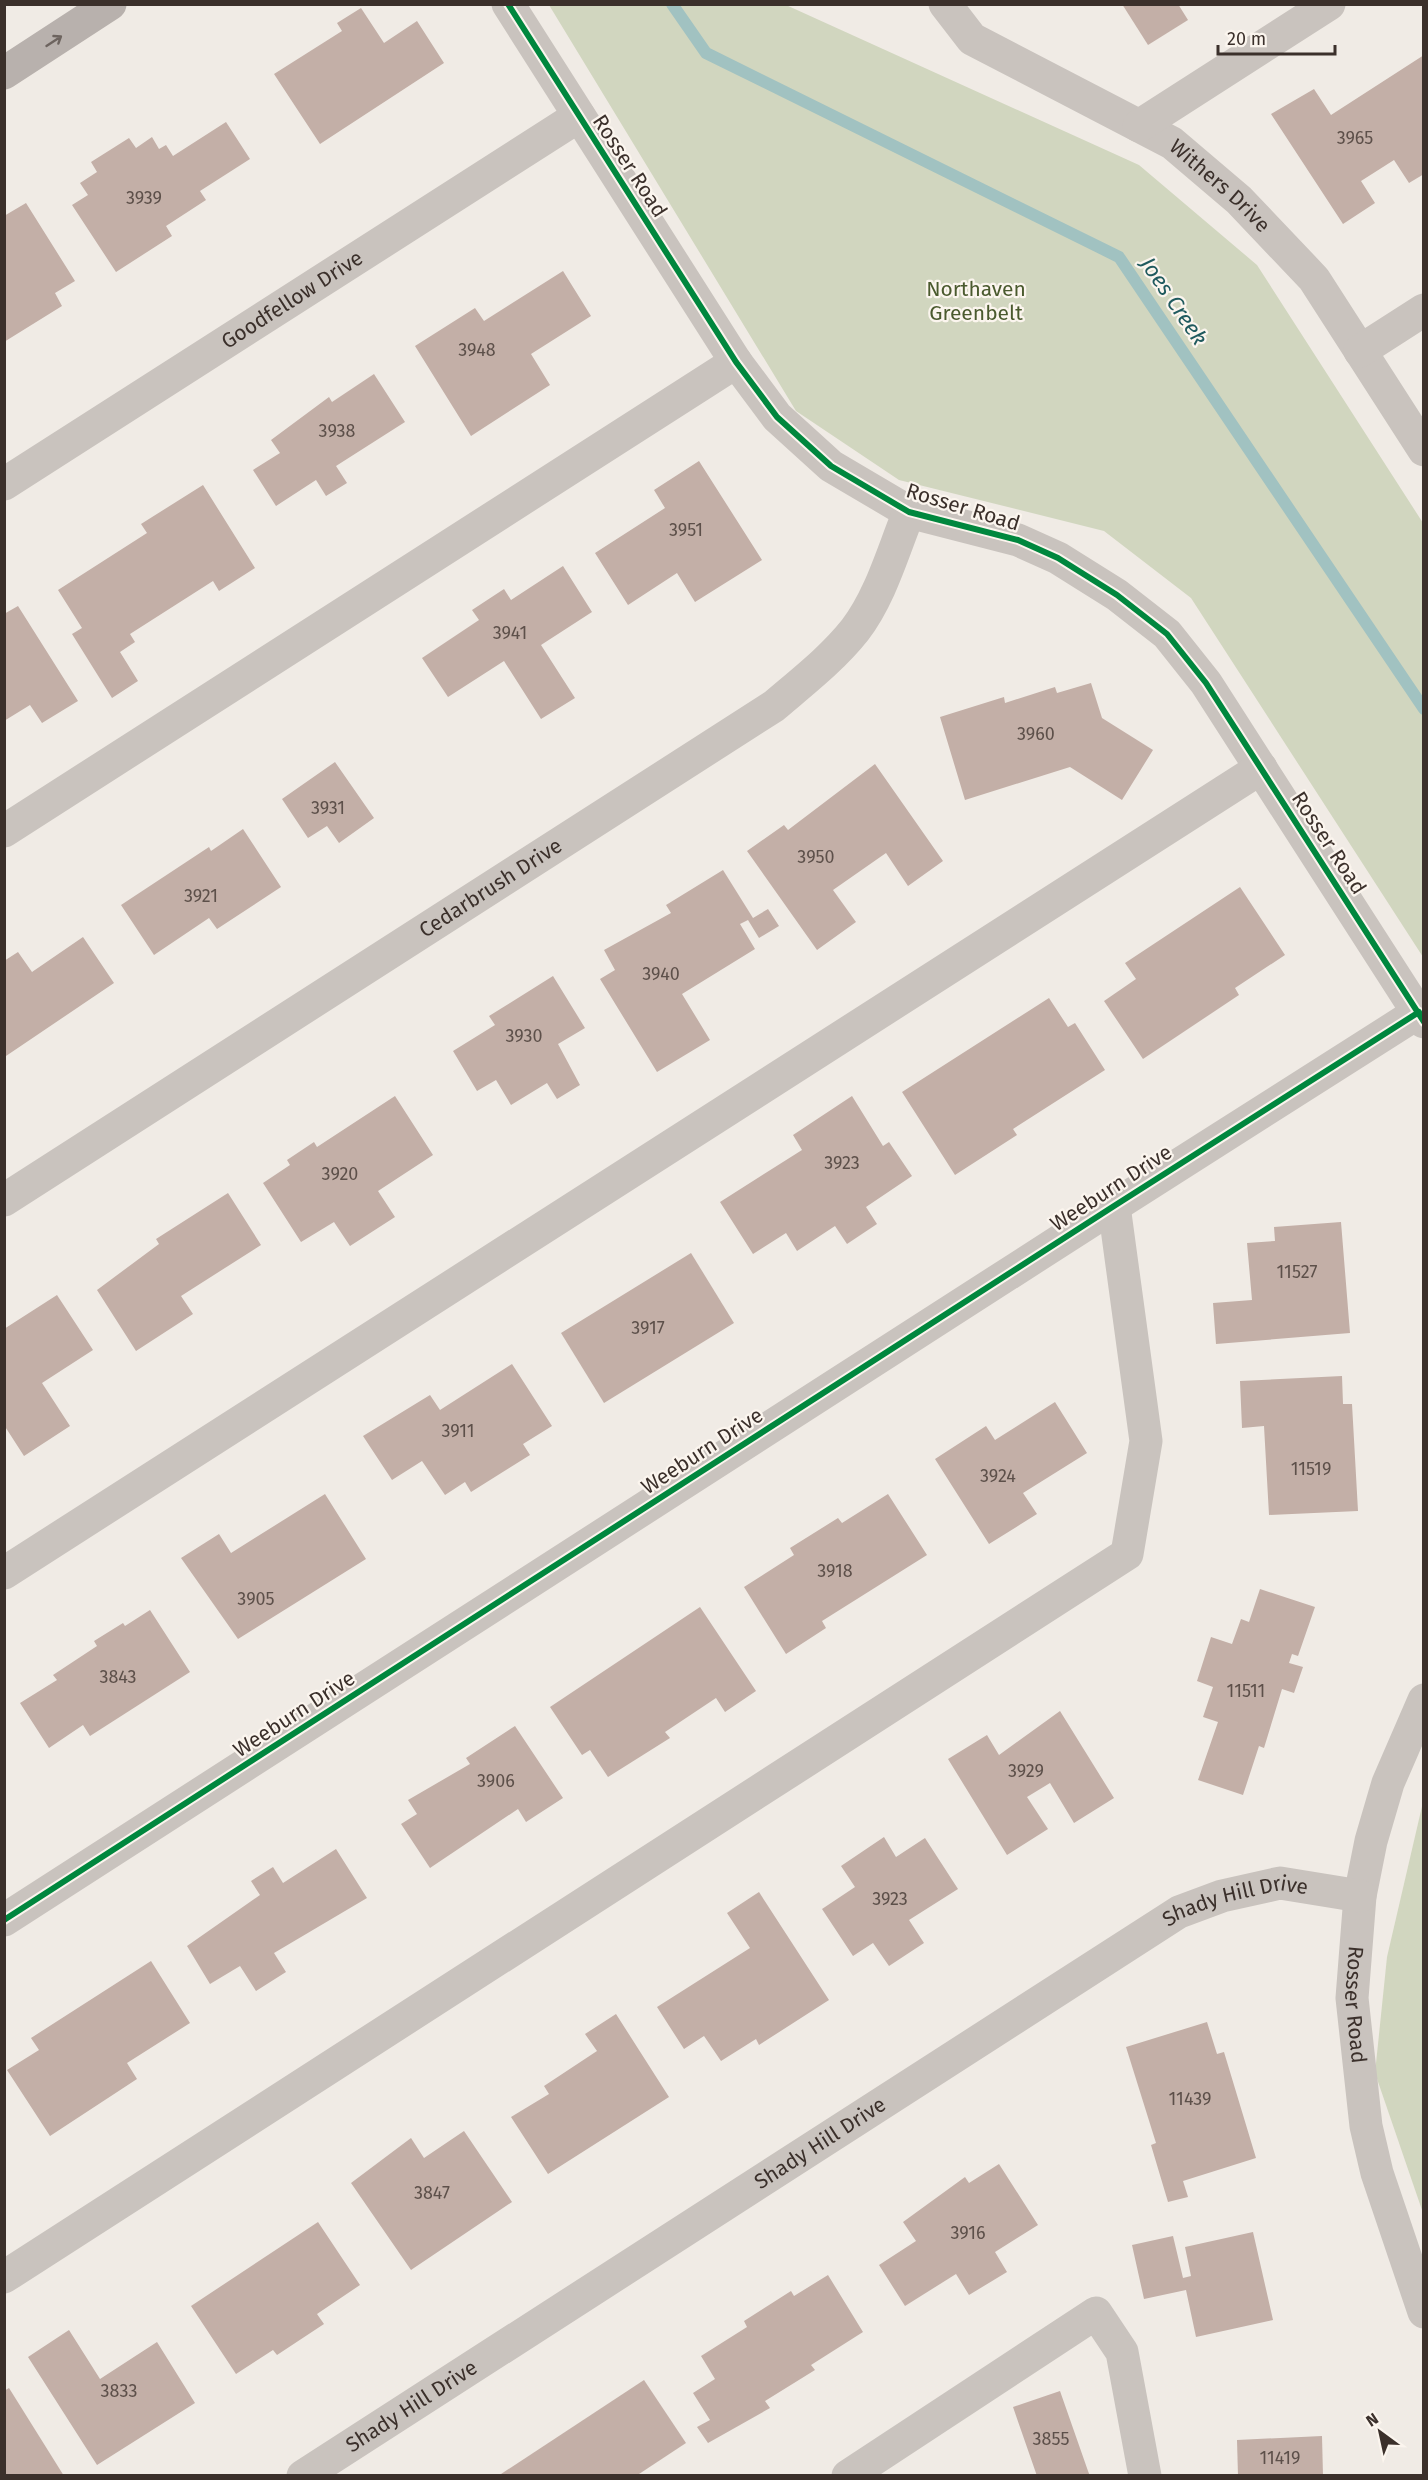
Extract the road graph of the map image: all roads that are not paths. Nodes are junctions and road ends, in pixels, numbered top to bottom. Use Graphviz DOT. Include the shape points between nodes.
graph roads {
  1 [pos="110,4"];
  2 [pos="508,4"];
  3 [pos="945,4"];
  4 [pos="1329,4"];
  5 [pos="4,73"];
  6 [pos="579,116"];
  7 [pos="1139,126"];
  8 [pos="1424,310"];
  9 [pos="1360,351"];
  10 [pos="736,362"];
  11 [pos="1424,450"];
  12 [pos="4,484"];
  13 [pos="909,512"];
  14 [pos="1261,768"];
  15 [pos="4,831"];
  16 [pos="1421,1017"];
  17 [pos="4,1200"];
  18 [pos="1114,1206"];
  19 [pos="4,1573"];
  20 [pos="1424,1700"];
  21 [pos="1360,1896"];
  22 [pos="4,1920"];
  23 [pos="4,2277"];
  24 [pos="1424,2312"];
  25 [pos="303,2475"];
  26 [pos="848,2475"];
  27 [pos="1145,2475"];
  5 -- 1 [label="main road, one-way"];
  2 -- 6 [label="street, Rosser Road"];
  3 -- 7 [label="street, Withers Drive" via="972,39"];
  4 -- 7 [label="street"];
  6 -- 10 [label="street, Rosser Road"];
  6 -- 12 [label="street, Goodfellow Drive"];
  7 -- 9 [label="street, Withers Drive" via="1172,143 1239,200 1314,279"];
  8 -- 9 [label="street"];
  9 -- 11 [label="street, Withers Drive"];
  10 -- 13 [label="street, Rosser Road" via="777,417 831,466"];
  10 -- 15 [label="street"];
  13 -- 14 [label="street, Rosser Road" via="1018,540 1058,558 1117,594 1167,634 1206,683"];
  13 -- 17 [label="street, Cedarbrush Drive" via="874,598 855,630 817,670 774,706"];
  14 -- 16 [label="street, Rosser Road"];
  14 -- 19 [label="street"];
  16 -- 18 [label="street, Weeburn Drive"];
  18 -- 22 [label="street, Weeburn Drive"];
  18 -- 23 [label="street" via="1146,1441 1127,1554"];
  20 -- 21 [label="street, Rosser Road" via="1388,1783"];
  21 -- 24 [label="street, Rosser Road" via="1352,1998 1366,2126 1377,2173"];
  21 -- 25 [label="street, Shady Hill Drive" via="1280,1883 1222,1896 1179,1912"];
  26 -- 27 [label="street" via="1096,2313 1122,2352"];
}
